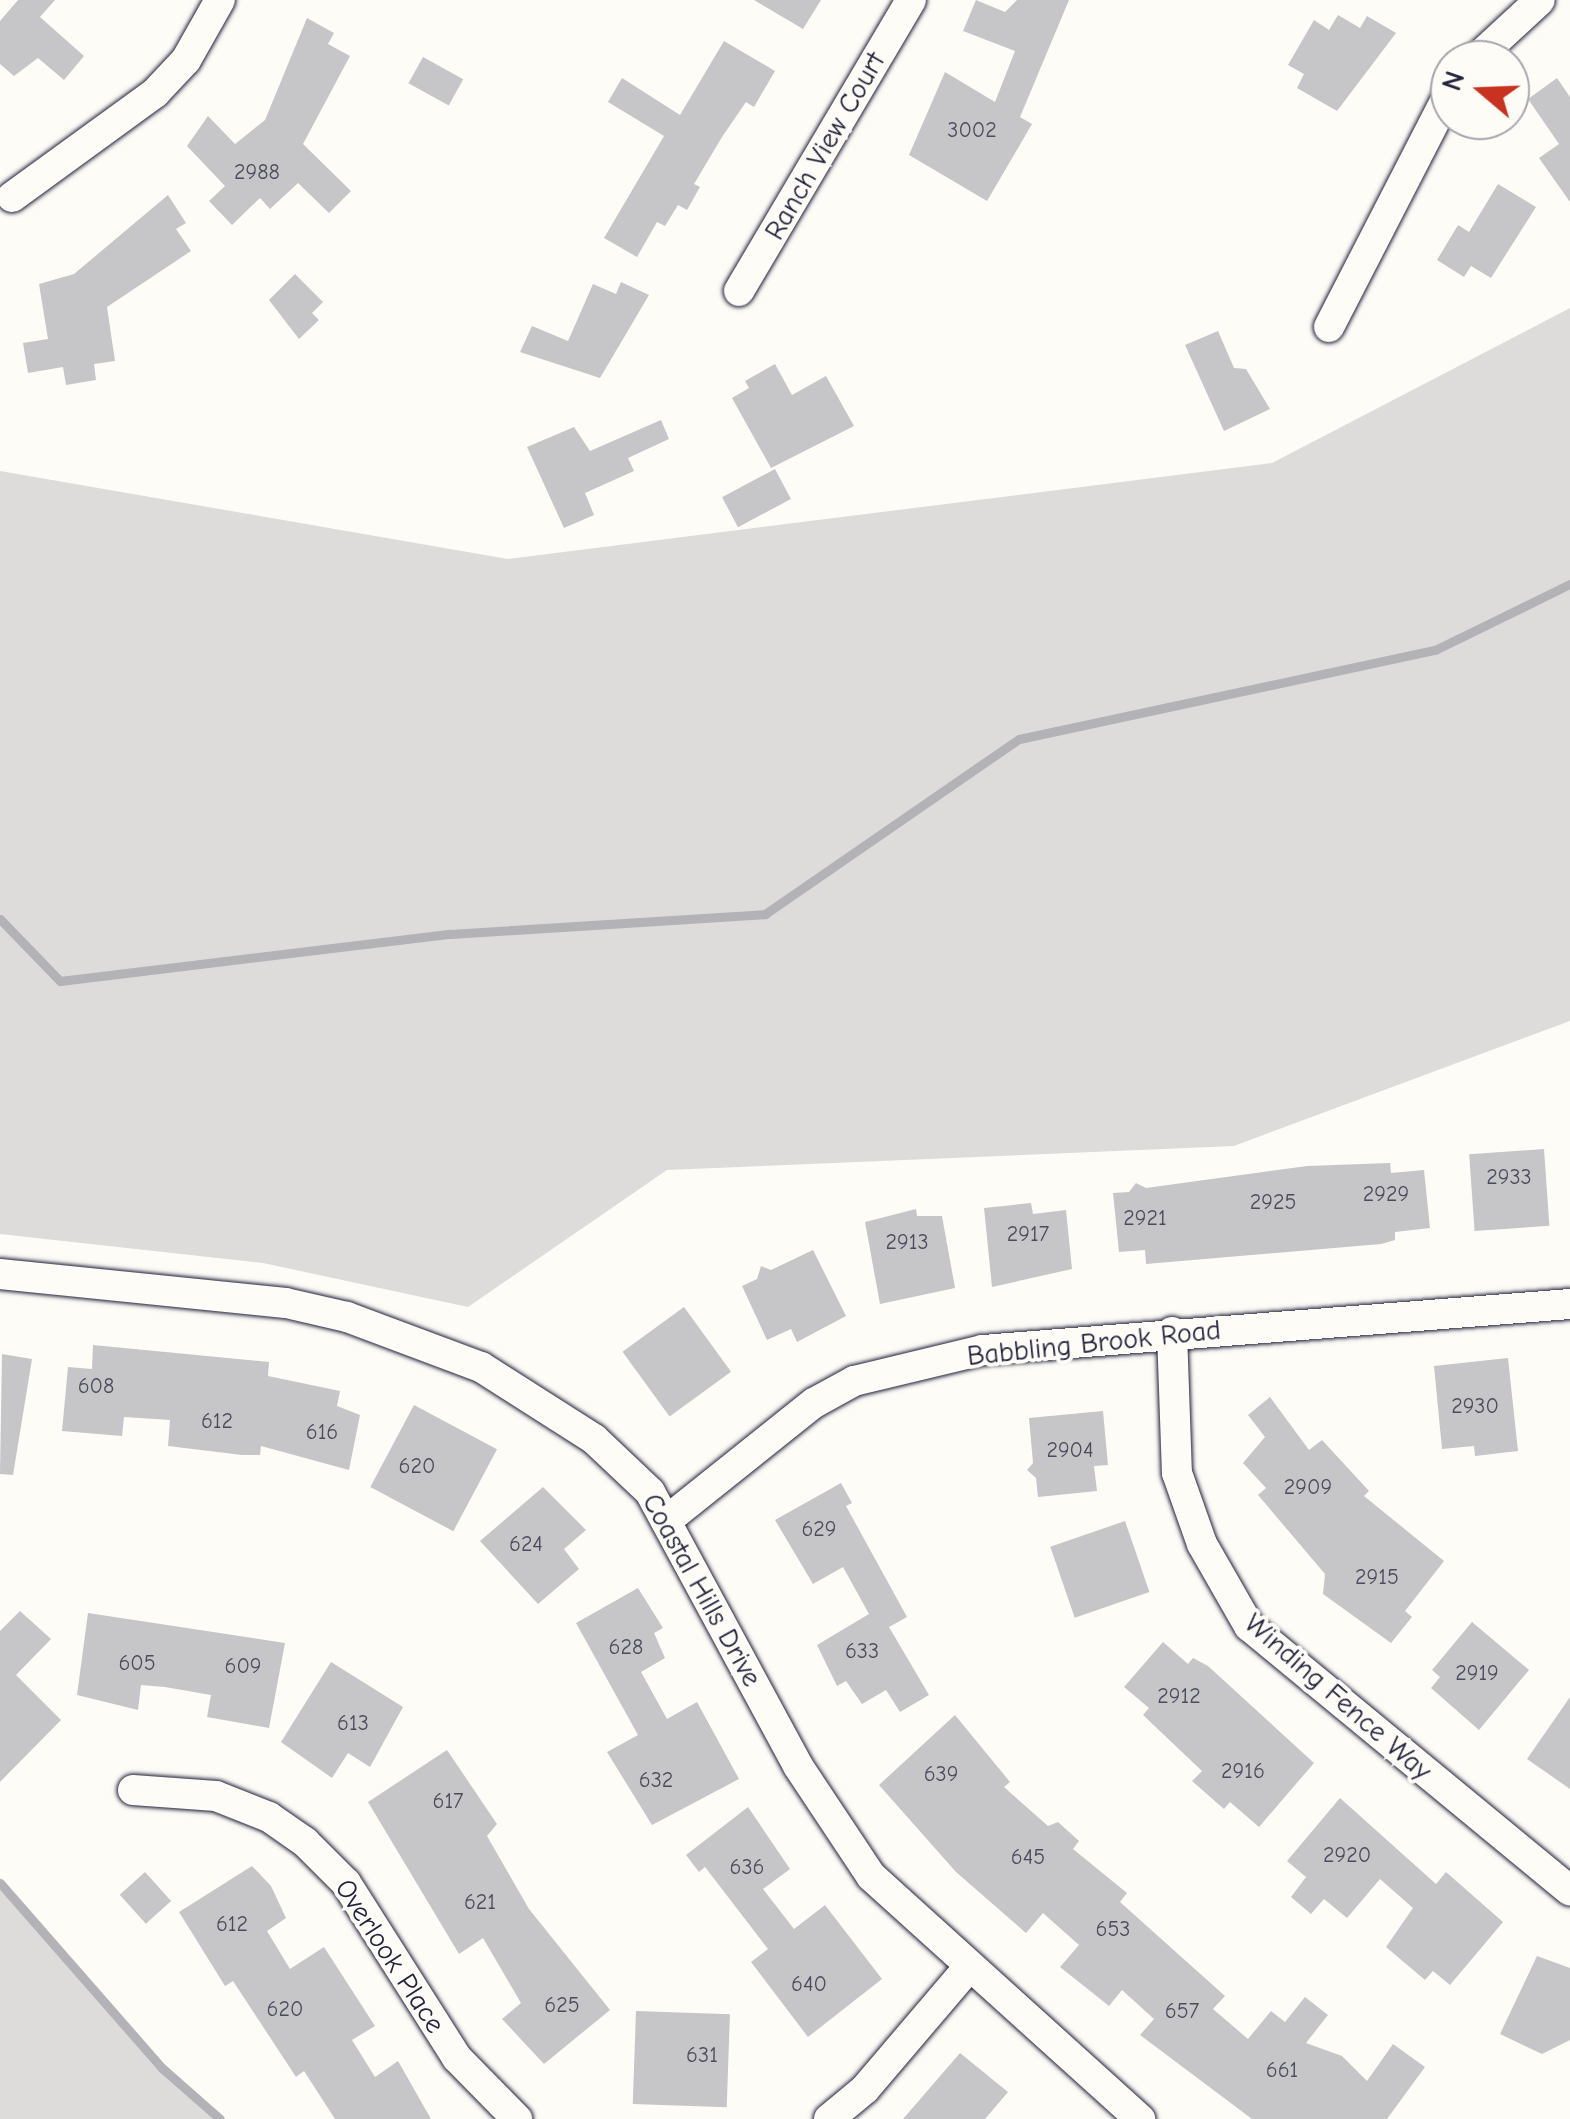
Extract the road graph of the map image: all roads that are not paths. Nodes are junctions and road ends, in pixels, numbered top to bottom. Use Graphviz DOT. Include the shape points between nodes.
graph roads {
  1 [pos="220,0"];
  2 [pos="911,0"];
  3 [pos="1540,0"];
  4 [pos="1497,40"];
  5 [pos="1430,131"];
  6 [pos="12,197"];
  7 [pos="739,292"];
  8 [pos="1329,327"];
  9 [pos="0,1274"];
  10 [pos="1570,1304"];
  11 [pos="1172,1332"];
  12 [pos="666,1521"];
  13 [pos="133,1790"];
  14 [pos="1570,1892"];
  15 [pos="967,1968"];
  16 [pos="517,2119"];
  17 [pos="829,2119"];
  18 [pos="1140,2119"];
  1 -- 6 [label="street" via="186,60 155,93"];
  2 -- 7 [label="street, Ranch View Court"];
  3 -- 4 [label="street"];
  5 -- 8 [label="street"];
  9 -- 12 [label="street, Coastal Hills Drive" via="286,1303 420,1340 556,1410 630,1470"];
  10 -- 11 [label="street, Babbling Brook Road"];
  11 -- 12 [label="street, Babbling Brook Road" via="983,1350 854,1381 814,1403"];
  11 -- 14 [label="street, Winding Fence Way" via="1177,1473 1202,1544 1249,1626"];
  12 -- 15 [label="street, Coastal Hills Drive" via="843,1837 871,1876"];
  13 -- 16 [label="street, Overlook Place" via="216,1796 269,1817 306,1842 346,1883 457,2058"];
  15 -- 17 [label="street" via="865,2089"];
  15 -- 18 [label="street, Coastal Hills Drive"];
}
